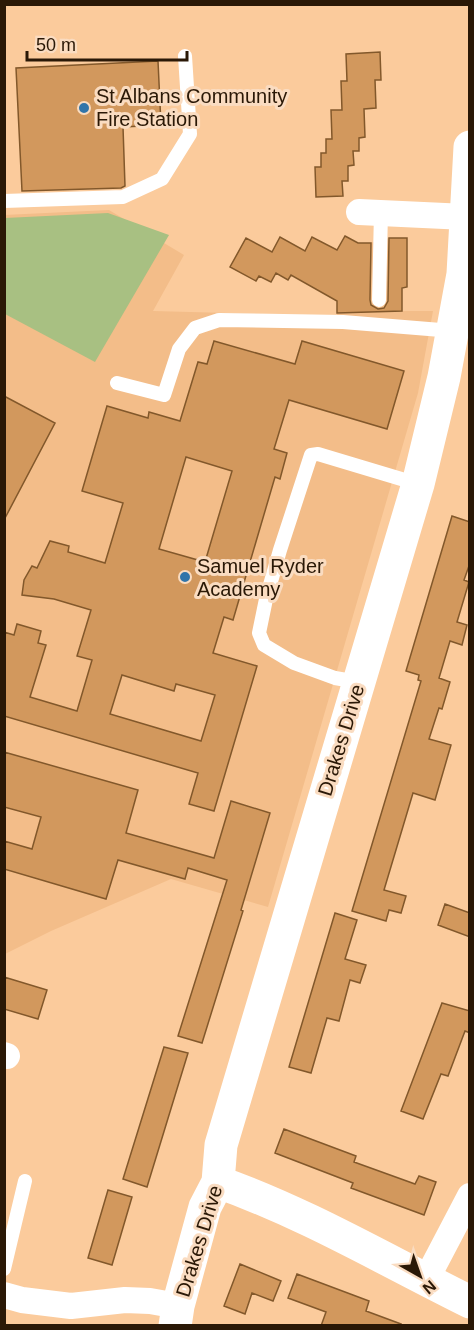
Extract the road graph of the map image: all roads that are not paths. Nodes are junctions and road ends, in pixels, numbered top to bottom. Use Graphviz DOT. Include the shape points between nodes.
graph roads {
  1 [pos="185,56"];
  2 [pos="469,149"];
  3 [pos="4,201"];
  4 [pos="370,212"];
  5 [pos="466,217"];
  6 [pos="379,300"];
  7 [pos="453,331"];
  8 [pos="117,384"];
  9 [pos="418,484"];
  10 [pos="358,682"];
  11 [pos="25,1181"];
  12 [pos="218,1182"];
  13 [pos="470,1196"];
  14 [pos="4,1269"];
  15 [pos="426,1280"];
  16 [pos="4,1295"];
  17 [pos="470,1302"];
  18 [pos="177,1316"];
  1 -- 3 [label="lane" via="190,134 162,179 123,197"];
  2 -- 5 [label="street, Drakes Drive"];
  4 -- 5 [label="street"];
  4 -- 6 [label="lane"];
  5 -- 7 [label="street, Drakes Drive" via="463,274"];
  7 -- 8 [label="lane" via="343,322 219,320 195,328 179,349 164,395"];
  7 -- 9 [label="street, Drakes Drive"];
  9 -- 10 [label="street, Drakes Drive"];
  9 -- 10 [label="lane" via="311,455 292,510 259,633 264,645 294,663"];
  10 -- 12 [label="street, Drakes Drive" via="221,1145"];
  11 -- 14 [label="lane"];
  12 -- 15 [label="street" via="333,1232"];
  12 -- 18 [label="street, Drakes Drive" via="205,1207"];
  13 -- 15 [label="street"];
  15 -- 17 [label="street"];
  16 -- 18 [label="street" via="71,1306 150,1301"];
}
